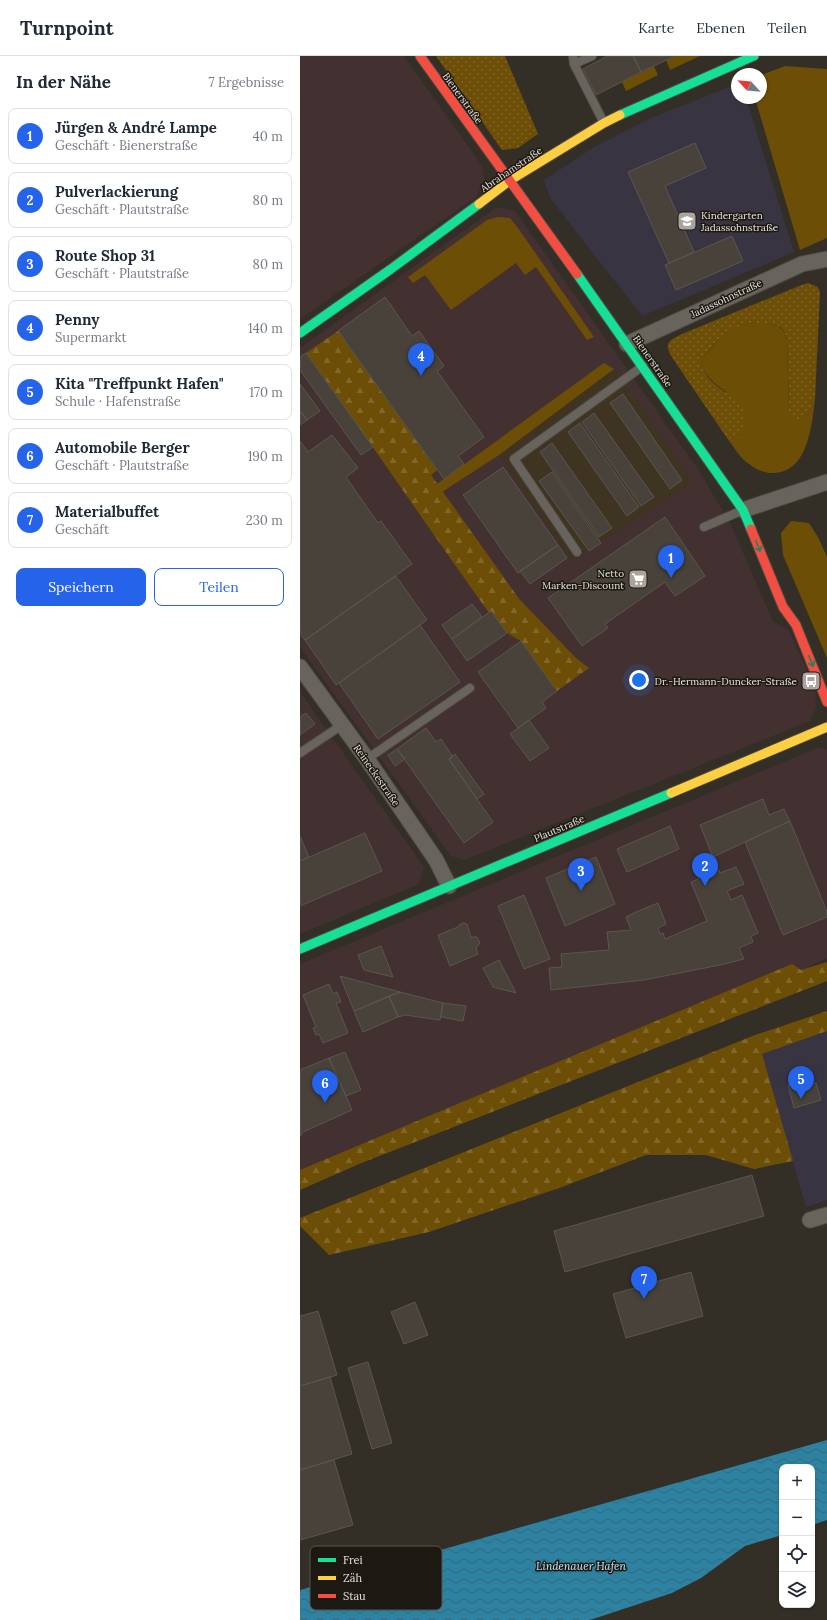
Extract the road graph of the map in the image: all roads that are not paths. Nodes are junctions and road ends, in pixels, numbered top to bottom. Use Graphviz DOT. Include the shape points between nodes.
graph roads {
  1 [pos="420,56"];
  2 [pos="592,56"];
  3 [pos="754,56"];
  4 [pos="574,60"];
  5 [pos="604,123"];
  6 [pos="509,181"];
  7 [pos="827,259"];
  8 [pos="300,333"];
  9 [pos="627,344"];
  10 [pos="643,366"];
  11 [pos="827,482"];
  12 [pos="743,510"];
  13 [pos="704,527"];
  14 [pos="577,552"];
  15 [pos="300,667"];
  16 [pos="470,688"];
  17 [pos="827,702"];
  18 [pos="342,725"];
  19 [pos="827,727"];
  20 [pos="300,753"];
  21 [pos="367,759"];
  22 [pos="448,886"];
  23 [pos="300,949"];
  24 [pos="827,1215"];
  25 [pos="810,1220"];
  1 -- 6 [label="street, Bienerstraße"];
  2 -- 4 [label="lane"];
  3 -- 5 [label="street, Abrahamstraße"];
  4 -- 5 [label="lane"];
  5 -- 6 [label="street, Abrahamstraße"];
  6 -- 8 [label="street, Abrahamstraße" via="392,269"];
  6 -- 9 [label="street, Bienerstraße"];
  7 -- 9 [label="street, Jadassohnstraße" via="802,264"];
  9 -- 10 [label="street, Bienerstraße"];
  10 -- 12 [label="street, Bienerstraße"];
  10 -- 14 [label="lane" via="514,458"];
  11 -- 12 [label="street"];
  12 -- 13 [label="lane"];
  12 -- 17 [label="street, Bienerstraße, one-way" via="784,607 796,625"];
  15 -- 18 [label="street, Reineckestraße"];
  16 -- 21 [label="lane"];
  18 -- 20 [label="lane"];
  18 -- 21 [label="street, Reineckestraße"];
  19 -- 22 [label="street, Plautstraße"];
  21 -- 22 [label="street, Reineckestraße" via="436,860"];
  22 -- 23 [label="street, Plautstraße"];
  24 -- 25 [label="street"];
}
